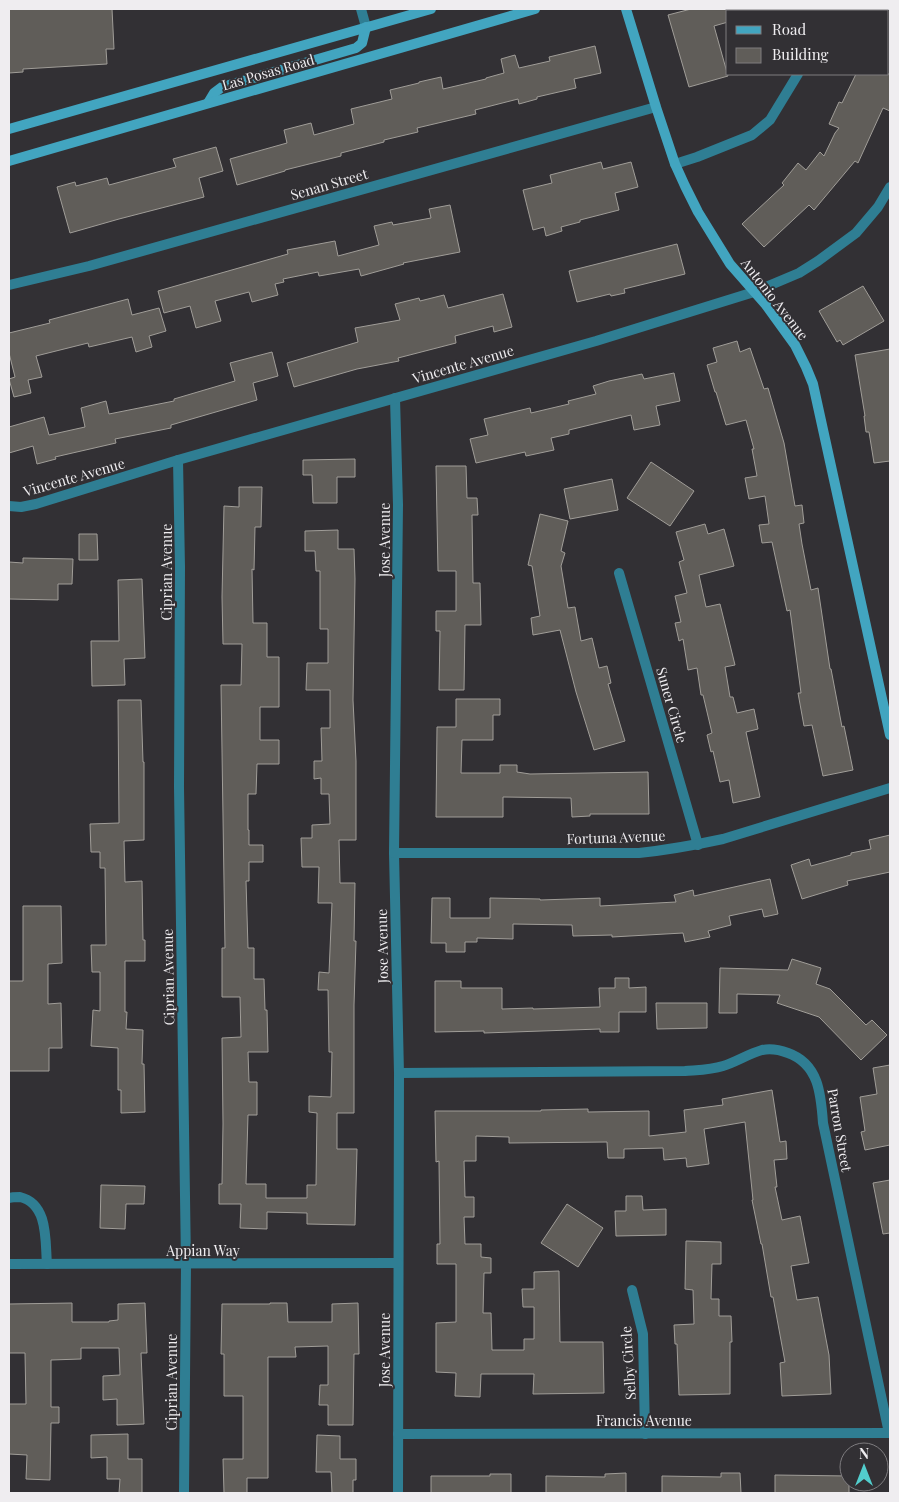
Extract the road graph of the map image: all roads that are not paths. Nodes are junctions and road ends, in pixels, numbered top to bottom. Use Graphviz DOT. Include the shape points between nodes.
graph roads {
  1 [pos="361,9"];
  2 [pos="431,9"];
  3 [pos="535,9"];
  4 [pos="626,9"];
  5 [pos="366,27"];
  6 [pos="797,75"];
  7 [pos="208,103"];
  8 [pos="656,107"];
  9 [pos="9,129"];
  10 [pos="9,161"];
  11 [pos="675,164"];
  12 [pos="890,187"];
  13 [pos="9,285"];
  14 [pos="754,292"];
  15 [pos="395,398"];
  16 [pos="178,460"];
  17 [pos="9,506"];
  18 [pos="620,573"];
  19 [pos="890,735"];
  20 [pos="890,788"];
  21 [pos="698,845"];
  22 [pos="394,853"];
  23 [pos="399,1073"];
  24 [pos="9,1198"];
  25 [pos="398,1263"];
  26 [pos="9,1264"];
  27 [pos="47,1264"];
  28 [pos="186,1264"];
  29 [pos="632,1290"];
  30 [pos="889,1433"];
  31 [pos="398,1434"];
  32 [pos="646,1434"];
  33 [pos="184,1493"];
  34 [pos="398,1493"];
  1 -- 5 [label="street"];
  2 -- 5 [label="main road, Las Posas Road"];
  3 -- 7 [label="main road, Las Posas Road"];
  4 -- 8 [label="main road, Antonio Avenue"];
  5 -- 7 [label="main road" via="362,43 356,48 222,87"];
  5 -- 9 [label="main road, Las Posas Road"];
  6 -- 11 [label="street" via="770,120 752,135"];
  7 -- 10 [label="main road, Las Posas Road"];
  8 -- 11 [label="main road, Antonio Avenue"];
  8 -- 13 [label="street, Senan Street" via="89,266"];
  11 -- 14 [label="main road, Antonio Avenue" via="714,239"];
  12 -- 14 [label="street, Vincente Avenue" via="856,233 798,273"];
  14 -- 15 [label="street, Vincente Avenue"];
  14 -- 19 [label="main road, Antonio Avenue" via="794,345 812,384"];
  15 -- 16 [label="street, Vincente Avenue"];
  15 -- 22 [label="street, Jose Avenue" via="398,515"];
  16 -- 17 [label="street, Vincente Avenue" via="36,504"];
  16 -- 28 [label="street, Ciprian Avenue"];
  18 -- 21 [label="street, Suner Circle"];
  20 -- 21 [label="street, Fortuna Avenue"];
  21 -- 22 [label="street, Fortuna Avenue" via="639,853"];
  22 -- 23 [label="street, Jose Avenue"];
  23 -- 25 [label="street, Jose Avenue"];
  23 -- 30 [label="street, Parron Street" via="685,1072 722,1066 754,1052 771,1049 786,1052 802,1061 814,1074 819,1086 823,1123"];
  24 -- 27 [label="street" via="20,1197 34,1204 43,1221"];
  25 -- 28 [label="street, Appian Way"];
  25 -- 31 [label="street, Jose Avenue"];
  26 -- 27 [label="street, Appian Way"];
  27 -- 28 [label="street, Appian Way"];
  28 -- 33 [label="street, Ciprian Avenue"];
  29 -- 32 [label="street, Selby Circle" via="643,1334"];
  30 -- 32 [label="street, Francis Avenue"];
  31 -- 32 [label="street, Francis Avenue"];
  31 -- 34 [label="street, Jose Avenue"];
}
